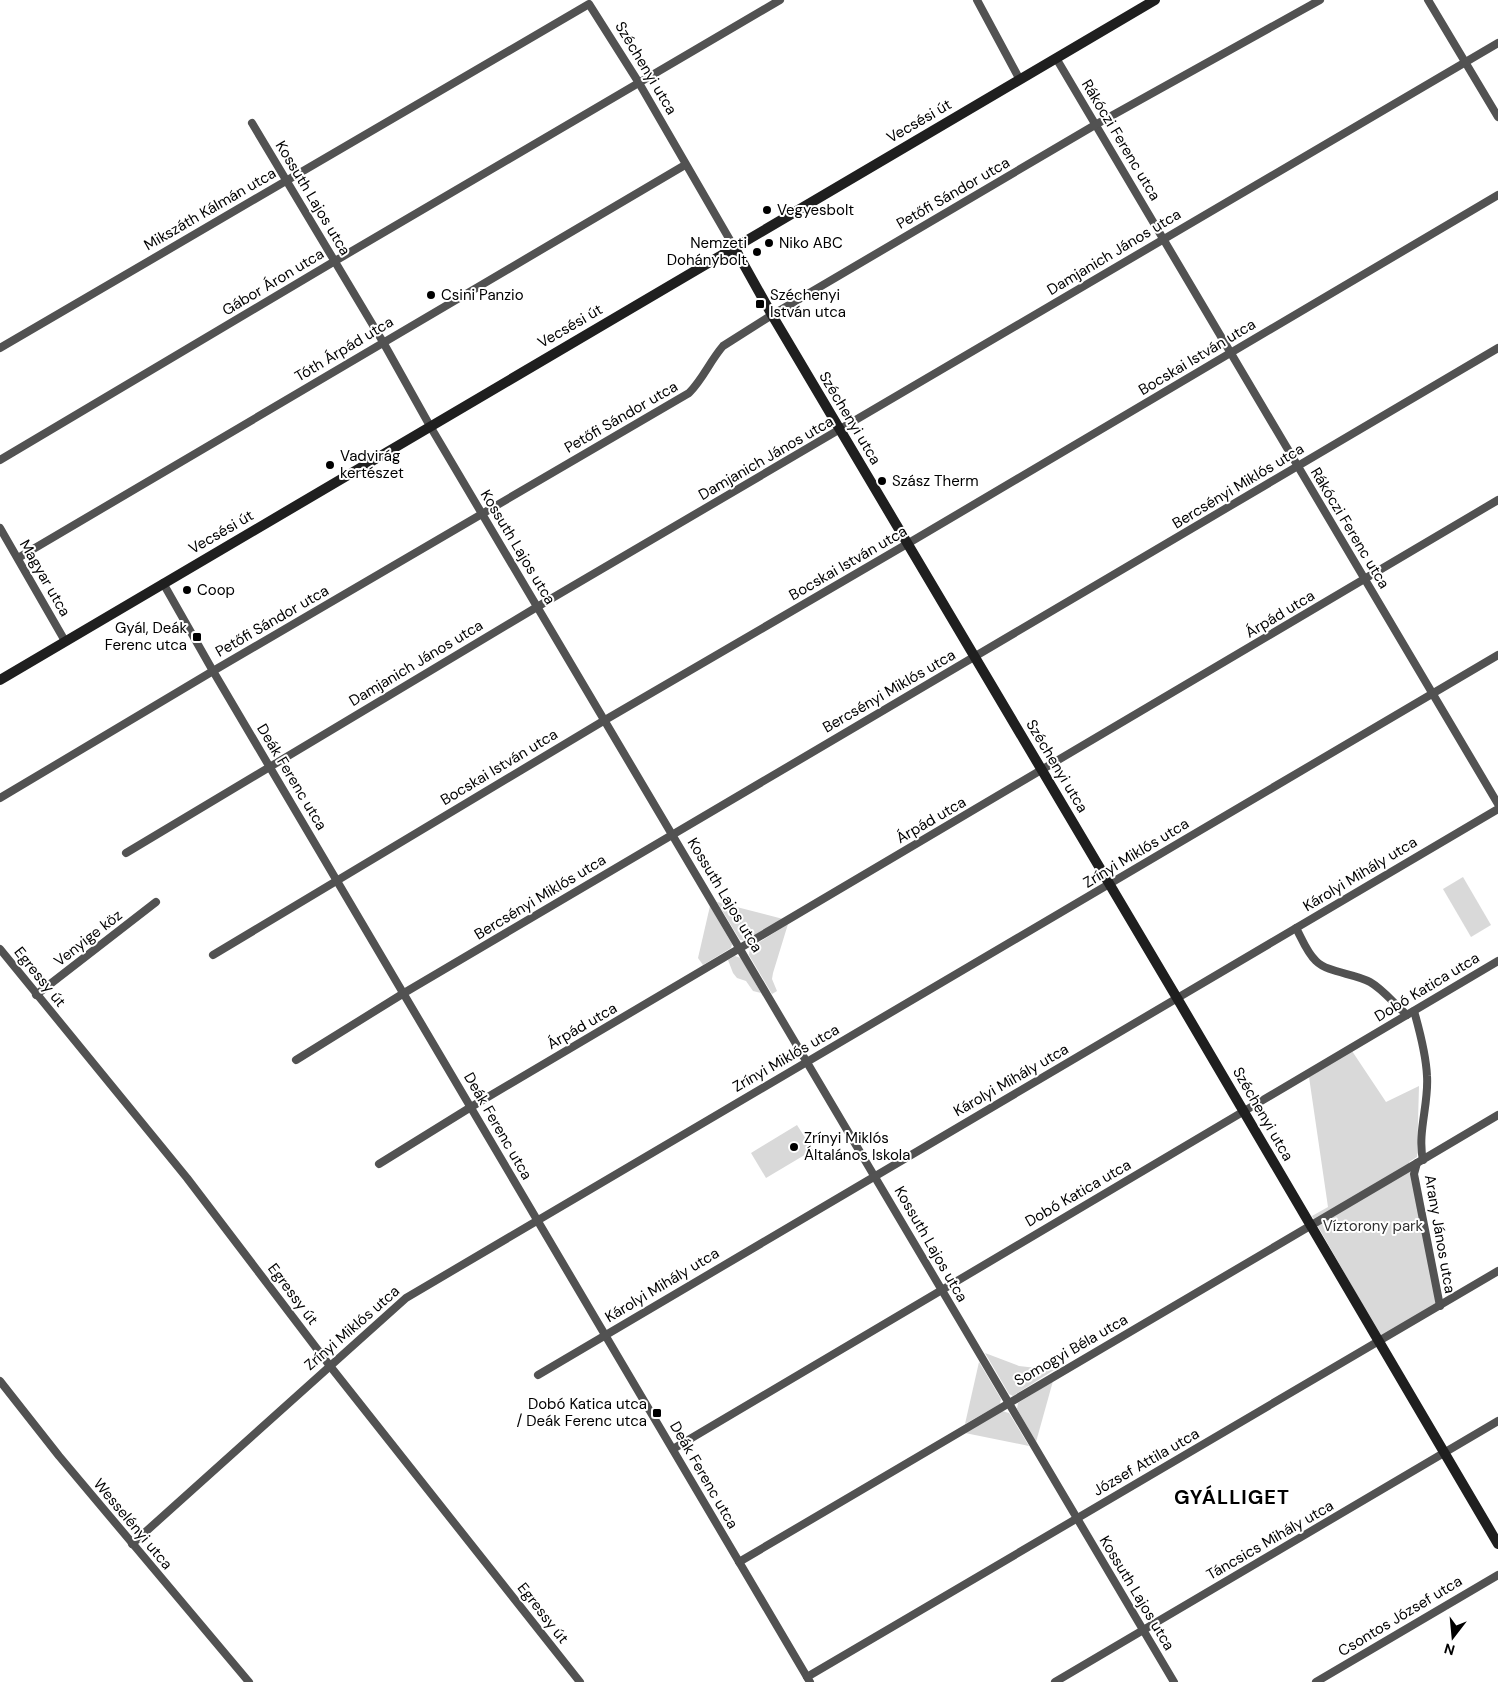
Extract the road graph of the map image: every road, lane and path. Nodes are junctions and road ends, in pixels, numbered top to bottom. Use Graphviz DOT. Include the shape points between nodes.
graph roads {
  1 [pos="780,0"];
  2 [pos="977,0"];
  3 [pos="1155,0"];
  4 [pos="1320,0"];
  5 [pos="1428,0"];
  6 [pos="589,4"];
  7 [pos="1498,42"];
  8 [pos="1056,58"];
  9 [pos="1465,62"];
  10 [pos="1020,80"];
  11 [pos="639,83"];
  12 [pos="1498,117"];
  13 [pos="252,123"];
  14 [pos="1095,125"];
  15 [pos="685,164"];
  16 [pos="286,180"];
  17 [pos="1498,195"];
  18 [pos="1164,239"];
  19 [pos="734,247"];
  20 [pos="335,261"];
  21 [pos="772,316"];
  22 [pos="383,342"];
  23 [pos="0,348"];
  24 [pos="1498,348"];
  25 [pos="1230,352"];
  26 [pos="430,426"];
  27 [pos="840,430"];
  28 [pos="0,460"];
  29 [pos="1298,466"];
  30 [pos="1498,500"];
  31 [pos="482,514"];
  32 [pos="0,528"];
  33 [pos="908,544"];
  34 [pos="18,558"];
  35 [pos="1365,580"];
  36 [pos="163,583"];
  37 [pos="537,607"];
  38 [pos="65,641"];
  39 [pos="1498,655"];
  40 [pos="974,657"];
  41 [pos="213,671"];
  42 [pos="0,680"];
  43 [pos="1432,694"];
  44 [pos="605,720"];
  45 [pos="269,766"];
  46 [pos="1042,771"];
  47 [pos="0,798"];
  48 [pos="1498,804"];
  49 [pos="1498,808"];
  50 [pos="673,834"];
  51 [pos="126,853"];
  52 [pos="336,880"];
  53 [pos="1109,885"];
  54 [pos="156,902"];
  55 [pos="1296,928"];
  56 [pos="0,948"];
  57 [pos="740,949"];
  58 [pos="213,955"];
  59 [pos="1498,961"];
  60 [pos="404,993"];
  61 [pos="36,995"];
  62 [pos="1178,998"];
  63 [pos="1410,1013"];
  64 [pos="296,1060"];
  65 [pos="806,1062"];
  66 [pos="471,1107"];
  67 [pos="1244,1112"];
  68 [pos="1498,1115"];
  69 [pos="379,1164"];
  70 [pos="1418,1164"];
  71 [pos="874,1176"];
  72 [pos="538,1221"];
  73 [pos="1310,1225"];
  74 [pos="1498,1271"];
  75 [pos="941,1289"];
  76 [pos="1440,1306"];
  77 [pos="605,1335"];
  78 [pos="1378,1342"];
  79 [pos="330,1366"];
  80 [pos="538,1375"];
  81 [pos="0,1381"];
  82 [pos="1008,1403"];
  83 [pos="1498,1421"];
  84 [pos="673,1449"];
  85 [pos="1444,1453"];
  86 [pos="1077,1518"];
  87 [pos="132,1544"];
  88 [pos="1498,1544"];
  89 [pos="739,1562"];
  90 [pos="1498,1575"];
  91 [pos="1144,1630"];
  92 [pos="809,1680"];
  93 [pos="249,1682"];
  94 [pos="580,1682"];
  95 [pos="1055,1682"];
  96 [pos="1174,1682"];
  97 [pos="1316,1682"];
  1 -- 11 [label="street, Gábor Áron utca"];
  2 -- 10 [label="street"];
  3 -- 8 [label="street, Vecsési út"];
  4 -- 14 [label="street, Petőfi Sándor utca"];
  5 -- 9 [label="street"];
  6 -- 11 [label="street, Széchenyi utca"];
  6 -- 16 [label="street, Mikszáth Kálmán utca"];
  7 -- 9 [label="street, Damjanich János utca"];
  8 -- 10 [label="street, Vecsési út"];
  8 -- 14 [label="street, Rákóczi Ferenc utca"];
  9 -- 12 [label="street"];
  9 -- 18 [label="street, Damjanich János utca"];
  10 -- 19 [label="street, Vecsési út"];
  11 -- 15 [label="street, Széchenyi utca"];
  11 -- 20 [label="street, Gábor Áron utca"];
  13 -- 16 [label="street, Kossuth Lajos utca"];
  14 -- 18 [label="street, Rákóczi Ferenc utca"];
  14 -- 21 [label="street, Petőfi Sándor utca"];
  15 -- 19 [label="street, Széchenyi utca"];
  15 -- 22 [label="street, Tóth Árpád utca"];
  16 -- 20 [label="street, Kossuth Lajos utca"];
  16 -- 23 [label="street, Mikszáth Kálmán utca"];
  17 -- 25 [label="street, Bocskai István utca"];
  18 -- 25 [label="street, Rákóczi Ferenc utca"];
  18 -- 27 [label="street, Damjanich János utca"];
  19 -- 21 [label="street, Széchenyi utca"];
  19 -- 26 [label="street, Vecsési út"];
  20 -- 22 [label="street, Kossuth Lajos utca"];
  20 -- 28 [label="street, Gábor Áron utca"];
  21 -- 27 [label="street, Széchenyi utca"];
  21 -- 31 [label="street, Petőfi Sándor utca" via="723,346 689,393"];
  22 -- 26 [label="street, Kossuth Lajos utca"];
  22 -- 34 [label="street, Tóth Árpád utca"];
  24 -- 29 [label="street, Bercsényi Miklós utca"];
  25 -- 29 [label="street, Rákóczi Ferenc utca"];
  25 -- 33 [label="street, Bocskai István utca"];
  26 -- 31 [label="street, Kossuth Lajos utca"];
  26 -- 36 [label="street, Vecsési út"];
  27 -- 33 [label="street, Széchenyi utca"];
  27 -- 37 [label="street, Damjanich János utca"];
  29 -- 35 [label="street, Rákóczi Ferenc utca"];
  29 -- 40 [label="street, Bercsényi Miklós utca"];
  30 -- 35 [label="street, Árpád utca"];
  31 -- 37 [label="street, Kossuth Lajos utca"];
  31 -- 41 [label="street, Petőfi Sándor utca"];
  32 -- 34 [label="street, Magyar utca"];
  33 -- 40 [label="street, Széchenyi utca"];
  33 -- 44 [label="street, Bocskai István utca"];
  34 -- 38 [label="street, Magyar utca"];
  35 -- 43 [label="street, Rákóczi Ferenc utca"];
  35 -- 46 [label="street, Árpád utca"];
  36 -- 38 [label="street, Vecsési út"];
  36 -- 41 [label="street, Deák Ferenc utca"];
  37 -- 44 [label="street, Kossuth Lajos utca"];
  37 -- 45 [label="street, Damjanich János utca"];
  38 -- 42 [label="street, Vecsési út"];
  39 -- 43 [label="street, Zrínyi Miklós utca"];
  40 -- 46 [label="street, Széchenyi utca"];
  40 -- 50 [label="street, Bercsényi Miklós utca"];
  41 -- 45 [label="street, Deák Ferenc utca"];
  41 -- 47 [label="street, Petőfi Sándor utca"];
  43 -- 48 [label="street, Rákóczi Ferenc utca"];
  43 -- 53 [label="street, Zrínyi Miklós utca"];
  44 -- 50 [label="street, Kossuth Lajos utca"];
  44 -- 52 [label="street, Bocskai István utca"];
  45 -- 51 [label="street, Damjanich János utca"];
  45 -- 52 [label="street, Deák Ferenc utca"];
  46 -- 53 [label="street, Széchenyi utca"];
  46 -- 57 [label="street, Árpád utca"];
  49 -- 55 [label="street, Károlyi Mihály utca"];
  50 -- 57 [label="street, Kossuth Lajos utca"];
  50 -- 60 [label="street, Bercsényi Miklós utca"];
  52 -- 58 [label="street, Bocskai István utca"];
  52 -- 60 [label="street, Deák Ferenc utca"];
  53 -- 62 [label="street, Széchenyi utca"];
  53 -- 65 [label="street, Zrínyi Miklós utca"];
  54 -- 61 [label="street, Venyige köz"];
  55 -- 62 [label="street, Károlyi Mihály utca"];
  55 -- 63 [label="street, Arany János utca" via="1316,962 1370,982"];
  56 -- 61 [label="street, Egressy út"];
  57 -- 65 [label="street, Kossuth Lajos utca"];
  57 -- 66 [label="street, Árpád utca"];
  59 -- 63 [label="street, Dobó Katica utca"];
  60 -- 64 [label="street, Bercsényi Miklós utca"];
  60 -- 66 [label="street, Deák Ferenc utca"];
  61 -- 79 [label="street, Egressy út" via="187,1178"];
  62 -- 67 [label="street, Széchenyi utca"];
  62 -- 71 [label="street, Károlyi Mihály utca"];
  63 -- 67 [label="street, Dobó Katica utca"];
  63 -- 70 [label="street, Arany János utca" via="1420,1034 1428,1076"];
  65 -- 71 [label="street, Kossuth Lajos utca"];
  65 -- 72 [label="street, Zrínyi Miklós utca"];
  66 -- 69 [label="street, Árpád utca"];
  66 -- 72 [label="street, Deák Ferenc utca"];
  67 -- 73 [label="street, Széchenyi utca"];
  67 -- 75 [label="street, Dobó Katica utca"];
  68 -- 70 [label="street, Somogyi Béla utca"];
  70 -- 73 [label="street, Somogyi Béla utca"];
  70 -- 76 [label="street, Arany János utca" via="1414,1174"];
  71 -- 75 [label="street, Kossuth Lajos utca"];
  71 -- 77 [label="street, Károlyi Mihály utca"];
  72 -- 77 [label="street, Deák Ferenc utca"];
  72 -- 79 [label="street, Zrínyi Miklós utca" via="406,1298"];
  73 -- 78 [label="street, Széchenyi utca"];
  73 -- 82 [label="street, Somogyi Béla utca"];
  74 -- 76 [label="street, József Attila utca"];
  75 -- 82 [label="street, Kossuth Lajos utca"];
  75 -- 84 [label="street, Dobó Katica utca"];
  76 -- 78 [label="street, József Attila utca"];
  77 -- 80 [label="street, Károlyi Mihály utca"];
  77 -- 84 [label="street, Deák Ferenc utca"];
  78 -- 85 [label="street, Széchenyi utca"];
  78 -- 86 [label="street, József Attila utca"];
  79 -- 87 [label="street, Zrínyi Miklós utca"];
  79 -- 94 [label="street, Egressy út"];
  81 -- 87 [label="street, Wesselényi utca"];
  82 -- 86 [label="street, Kossuth Lajos utca"];
  82 -- 89 [label="street, Somogyi Béla utca"];
  83 -- 85 [label="street, Táncsics Mihály utca"];
  84 -- 89 [label="street, Deák Ferenc utca"];
  85 -- 88 [label="street, Széchenyi utca"];
  85 -- 91 [label="street, Táncsics Mihály utca"];
  86 -- 91 [label="street, Kossuth Lajos utca"];
  86 -- 92 [label="street, József Attila utca"];
  87 -- 93 [label="street, Wesselényi utca"];
  89 -- 92 [label="street, Deák Ferenc utca"];
  90 -- 97 [label="street, Csontos József utca"];
  91 -- 95 [label="street, Táncsics Mihály utca"];
  91 -- 96 [label="street, Kossuth Lajos utca"];
}
